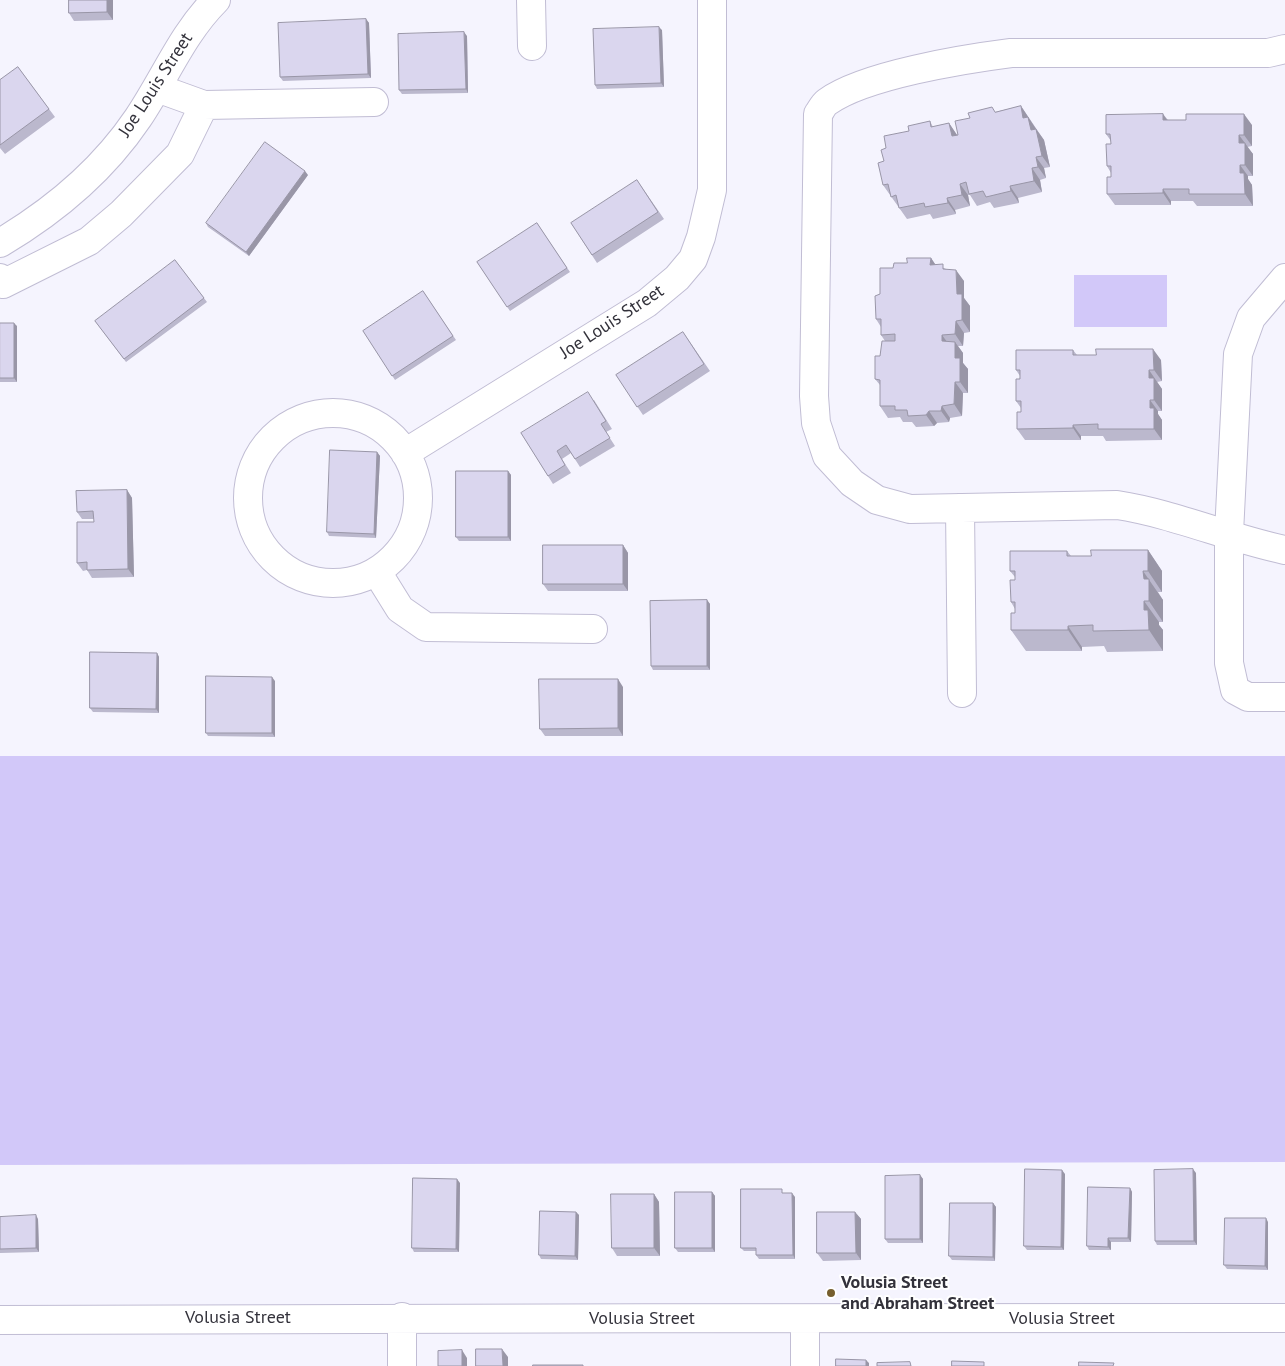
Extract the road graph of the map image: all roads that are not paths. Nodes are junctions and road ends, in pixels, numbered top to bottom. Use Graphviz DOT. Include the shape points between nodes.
graph roads {
  1 [pos="216,0"];
  2 [pos="531,0"];
  3 [pos="712,0"];
  4 [pos="532,46"];
  5 [pos="1285,49"];
  6 [pos="157,88"];
  7 [pos="374,102"];
  8 [pos="204,105"];
  9 [pos="0,243"];
  10 [pos="0,278"];
  11 [pos="1285,278"];
  12 [pos="405,453"];
  13 [pos="960,508"];
  14 [pos="1229,533"];
  15 [pos="1285,550"];
  16 [pos="377,572"];
  17 [pos="593,629"];
  18 [pos="962,692"];
  19 [pos="1285,697"];
  20 [pos="402,1317"];
  21 [pos="1285,1318"];
  22 [pos="0,1320"];
  23 [pos="805,1320"];
  24 [pos="402,1366"];
  25 [pos="805,1366"];
  1 -- 6 [label="street, Joe Louis Street" via="187,34"];
  2 -- 4 [label="street"];
  3 -- 12 [label="street, Joe Louis Street" via="712,190 693,259 677,278 647,303"];
  5 -- 13 [label="street" via="1268,53 1011,53 983,56 881,78 825,103 818,114 816,423 827,456 852,483 877,500 910,509"];
  6 -- 8 [label="street"];
  6 -- 9 [label="street, Joe Louis Street" via="138,119 109,155 68,197"];
  7 -- 8 [label="street"];
  8 -- 10 [label="street" via="180,154 121,214 89,241 2,284"];
  11 -- 14 [label="street" via="1251,318 1238,354"];
  12 -- 16 [label="street" via="414,467 420,496 414,527 400,553"];
  12 -- 16 [label="street" via="398,441 374,423 346,413 310,416 283,429 262,450 250,477 248,509 257,538 275,561 300,578 319,583 349,582"];
  13 -- 14 [label="street" via="1117,505 1148,510"];
  13 -- 18 [label="street"];
  14 -- 15 [label="street"];
  14 -- 19 [label="street" via="1229,663 1235,690 1248,698"];
  16 -- 17 [label="street" via="400,609 426,627"];
  20 -- 22 [label="street, Volusia Street"];
  20 -- 23 [label="street, Volusia Street"];
  20 -- 24 [label="street"];
  21 -- 23 [label="street, Volusia Street"];
  23 -- 25 [label="street"];
}
